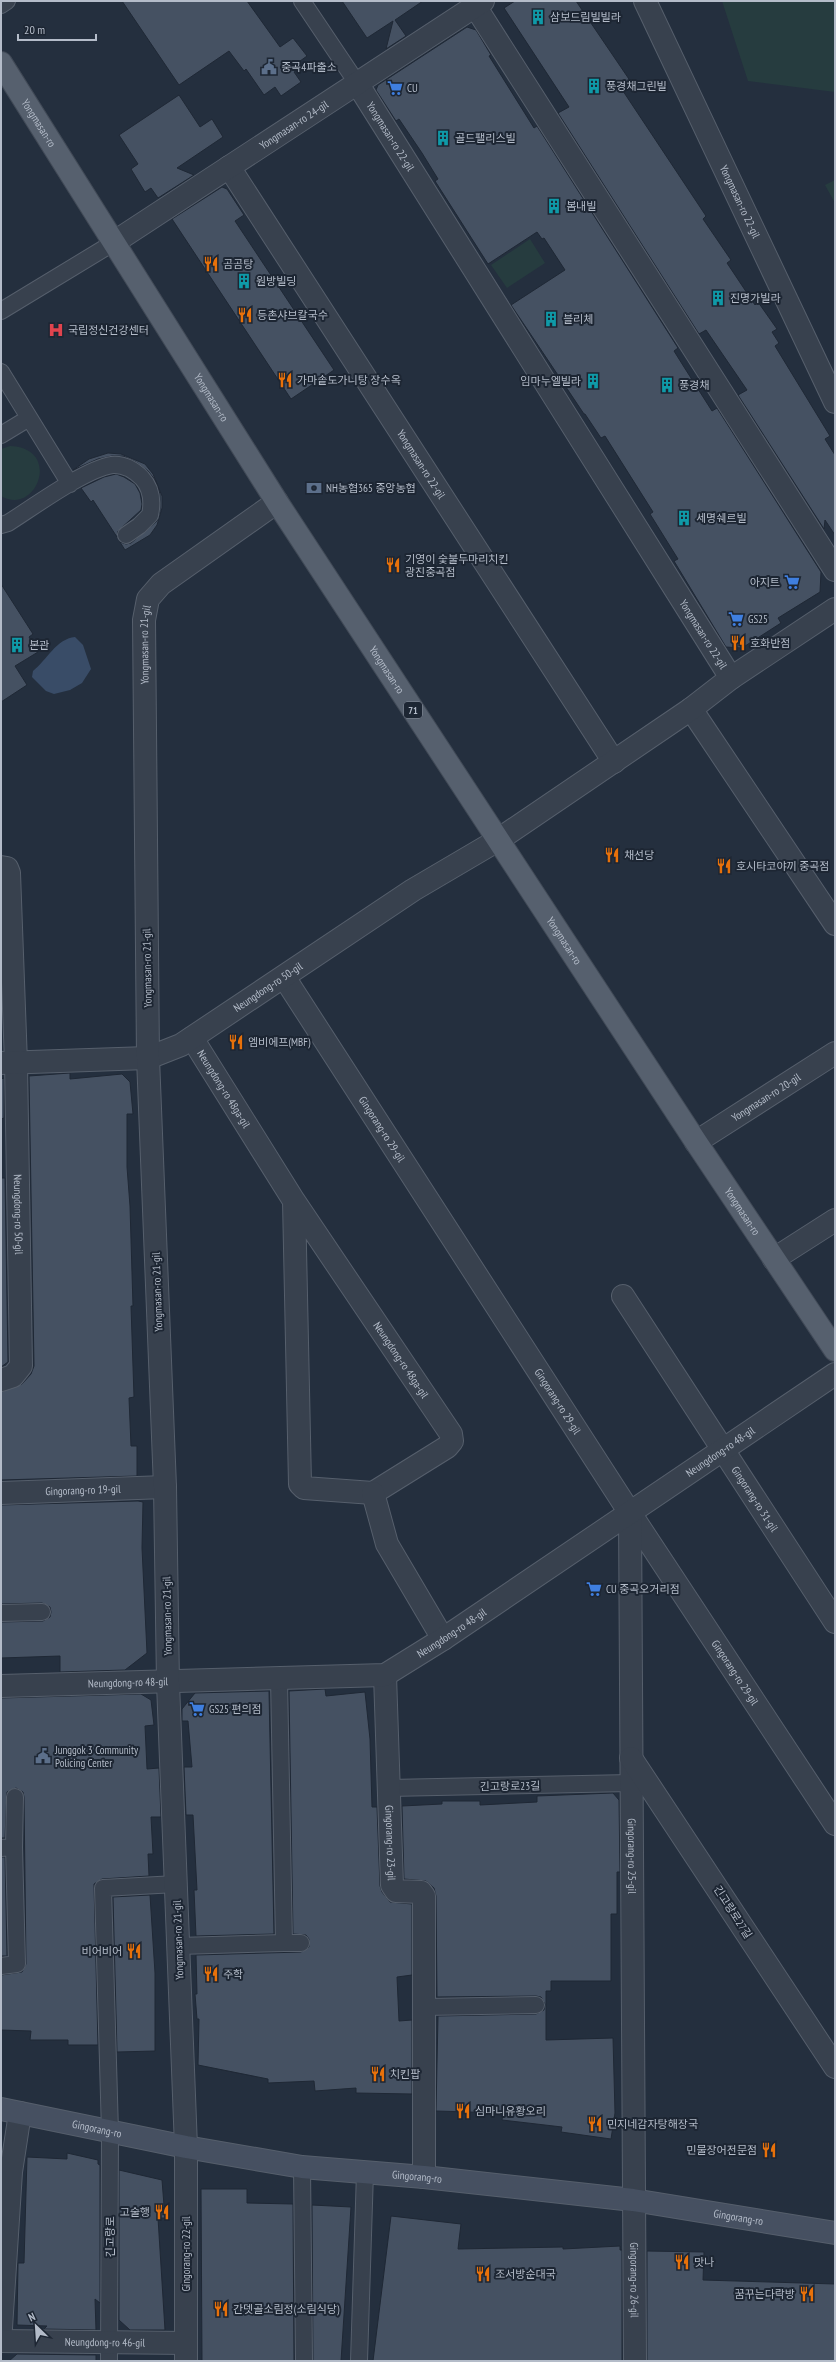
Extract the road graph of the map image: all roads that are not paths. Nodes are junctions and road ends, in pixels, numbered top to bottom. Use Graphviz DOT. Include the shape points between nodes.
graph roads {
  1 [pos="6,1"];
  2 [pos="302,1"];
  3 [pos="645,1"];
  4 [pos="479,4"];
  5 [pos="1,5"];
  6 [pos="1,63"];
  7 [pos="8,84"];
  8 [pos="357,84"];
  9 [pos="229,167"];
  10 [pos="113,243"];
  11 [pos="1,311"];
  12 [pos="1,372"];
  13 [pos="835,402"];
  14 [pos="29,418"];
  15 [pos="1,435"];
  16 [pos="70,484"];
  17 [pos="277,502"];
  18 [pos="1,525"];
  19 [pos="126,535"];
  20 [pos="835,570"];
  21 [pos="835,609"];
  22 [pos="731,678"];
  23 [pos="691,708"];
  24 [pos="614,762"];
  25 [pos="498,840"];
  26 [pos="1,867"];
  27 [pos="831,910"];
  28 [pos="284,977"];
  29 [pos="192,1038"];
  30 [pos="835,1053"];
  31 [pos="148,1058"];
  32 [pos="8,1063"];
  33 [pos="696,1142"];
  34 [pos="294,1201"];
  35 [pos="835,1220"];
  36 [pos="774,1259"];
  37 [pos="623,1296"];
  38 [pos="835,1350"];
  39 [pos="835,1374"];
  40 [pos="1,1380"];
  41 [pos="722,1450"];
  42 [pos="165,1487"];
  43 [pos="1,1493"];
  44 [pos="373,1493"];
  45 [pos="630,1513"];
  46 [pos="42,1612"];
  47 [pos="1,1613"];
  48 [pos="835,1622"];
  49 [pos="443,1639"];
  50 [pos="385,1675"];
  51 [pos="279,1679"];
  52 [pos="168,1682"];
  53 [pos="1,1686"];
  54 [pos="631,1758"];
  55 [pos="631,1783"];
  56 [pos="389,1788"];
  57 [pos="15,1797"];
  58 [pos="835,1824"];
  59 [pos="8,1847"];
  60 [pos="176,1884"];
  61 [pos="284,1943"];
  62 [pos="301,1943"];
  63 [pos="178,1946"];
  64 [pos="1,1966"];
  65 [pos="536,2005"];
  66 [pos="424,2007"];
  67 [pos="835,2067"];
  68 [pos="11,2111"];
  69 [pos="110,2132"];
  70 [pos="186,2147"];
  71 [pos="302,2167"];
  72 [pos="6,2172"];
  73 [pos="365,2172"];
  74 [pos="424,2177"];
  75 [pos="633,2200"];
  76 [pos="835,2233"];
  77 [pos="1,2328"];
  78 [pos="1,2341"];
  79 [pos="109,2351"];
  80 [pos="186,2352"];
  81 [pos="304,2361"];
  82 [pos="359,2361"];
  83 [pos="635,2361"];
  1 -- 5 [label="lane"];
  2 -- 8 [label="lane"];
  3 -- 13 [label="street, Yongmasan-ro 22-gil"];
  4 -- 8 [label="street, Yongmasan-ro 24-gil"];
  4 -- 20 [label="street"];
  6 -- 7 [label="main road, Yongmasan-ro / 71"];
  7 -- 10 [label="main road, Yongmasan-ro / 71"];
  8 -- 9 [label="street, Yongmasan-ro 24-gil"];
  8 -- 22 [label="street, Yongmasan-ro 22-gil"];
  9 -- 10 [label="street, Yongmasan-ro 24-gil"];
  9 -- 24 [label="street, Yongmasan-ro 22-gil"];
  10 -- 11 [label="lane"];
  10 -- 17 [label="main road, Yongmasan-ro / 71"];
  12 -- 14 [label="lane"];
  14 -- 15 [label="lane"];
  14 -- 16 [label="lane"];
  16 -- 18 [label="lane" via="8,524"];
  16 -- 19 [label="lane" via="93,471 112,465 124,466 138,474 148,486 152,508 146,521"];
  17 -- 25 [label="main road, Yongmasan-ro / 71"];
  17 -- 31 [label="street, Yongmasan-ro 21-gil" via="161,584 154,591 145,609 144,787"];
  21 -- 22 [label="street, Yongmasan-ro 22-gil"];
  22 -- 23 [label="street, Yongmasan-ro 22-gil"];
  23 -- 24 [label="street, Yongmasan-ro 22-gil"];
  23 -- 27 [label="street"];
  24 -- 25 [label="street, Yongmasan-ro 22-gil"];
  25 -- 28 [label="street, Neungdong-ro 50-gil" via="413,890"];
  25 -- 33 [label="main road, Yongmasan-ro / 71"];
  26 -- 32 [label="street, Neungdong-ro 50-gil" via="7,868 9,873"];
  28 -- 29 [label="street, Neungdong-ro 50-gil"];
  28 -- 45 [label="street, Gingorang-ro 29-gil"];
  29 -- 31 [label="street, Neungdong-ro 50-gil" via="170,1051"];
  29 -- 34 [label="street, Neungdong-ro 48ga-gil"];
  30 -- 33 [label="street, Yongmasan-ro 20-gil"];
  31 -- 32 [label="street, Neungdong-ro 50-gil"];
  31 -- 42 [label="street, Yongmasan-ro 21-gil"];
  32 -- 40 [label="street, Neungdong-ro 50-gil" via="21,1366 13,1376"];
  33 -- 36 [label="main road, Yongmasan-ro / 71"];
  34 -- 44 [label="street" via="300,1484 308,1488"];
  34 -- 44 [label="street, Neungdong-ro 48ga-gil" via="452,1437 447,1447"];
  35 -- 36 [label="street"];
  36 -- 38 [label="main road, Yongmasan-ro / 71"];
  37 -- 41 [label="street, Gingorang-ro 31-gil"];
  39 -- 41 [label="street, Neungdong-ro 48-gil"];
  41 -- 45 [label="street, Neungdong-ro 48-gil"];
  41 -- 48 [label="street, Gingorang-ro 31-gil"];
  42 -- 43 [label="street, Gingorang-ro 19-gil"];
  42 -- 52 [label="street, Yongmasan-ro 21-gil"];
  44 -- 49 [label="street" via="387,1544"];
  45 -- 49 [label="street, Neungdong-ro 48-gil"];
  45 -- 54 [label="street, Gingorang-ro 25-gil"];
  45 -- 58 [label="street, Gingorang-ro 29-gil"];
  46 -- 47 [label="lane"];
  49 -- 50 [label="street, Neungdong-ro 48-gil"];
  50 -- 51 [label="street, Neungdong-ro 48-gil"];
  50 -- 56 [label="street, Gingorang-ro 23-gil"];
  51 -- 52 [label="street, Neungdong-ro 48-gil"];
  51 -- 61 [label="lane"];
  52 -- 53 [label="street, Neungdong-ro 48-gil"];
  52 -- 60 [label="street, Yongmasan-ro 21-gil"];
  54 -- 55 [label="street, Gingorang-ro 25-gil"];
  54 -- 67 [label="street, 긴고랑로27길"];
  55 -- 56 [label="lane, 긴고랑로23길"];
  55 -- 75 [label="street, Gingorang-ro 25-gil"];
  56 -- 66 [label="street, Gingorang-ro 23-gil" via="392,1888 399,1892 424,1894"];
  57 -- 59 [label="lane"];
  59 -- 64 [label="lane" via="17,1964"];
  60 -- 63 [label="street, Yongmasan-ro 21-gil"];
  60 -- 69 [label="lane, 긴고랑로" via="103,1888"];
  61 -- 62 [label="lane"];
  61 -- 63 [label="lane"];
  63 -- 70 [label="street, Yongmasan-ro 21-gil"];
  65 -- 66 [label="lane"];
  66 -- 74 [label="street, Gingorang-ro 23-gil"];
  68 -- 69 [label="main road, Gingorang-ro"];
  68 -- 72 [label="street"];
  69 -- 70 [label="main road, Gingorang-ro"];
  69 -- 79 [label="lane, 긴고랑로"];
  70 -- 71 [label="main road, Gingorang-ro"];
  70 -- 80 [label="street, Gingorang-ro 22-gil"];
  71 -- 73 [label="main road, Gingorang-ro"];
  71 -- 81 [label="lane"];
  72 -- 77 [label="street"];
  73 -- 74 [label="main road, Gingorang-ro"];
  73 -- 82 [label="lane"];
  74 -- 75 [label="main road, Gingorang-ro"];
  75 -- 76 [label="main road, Gingorang-ro"];
  75 -- 83 [label="street, Gingorang-ro 26-gil"];
  78 -- 79 [label="street, Neungdong-ro 46-gil"];
  79 -- 80 [label="street, Neungdong-ro 46-gil"];
}
